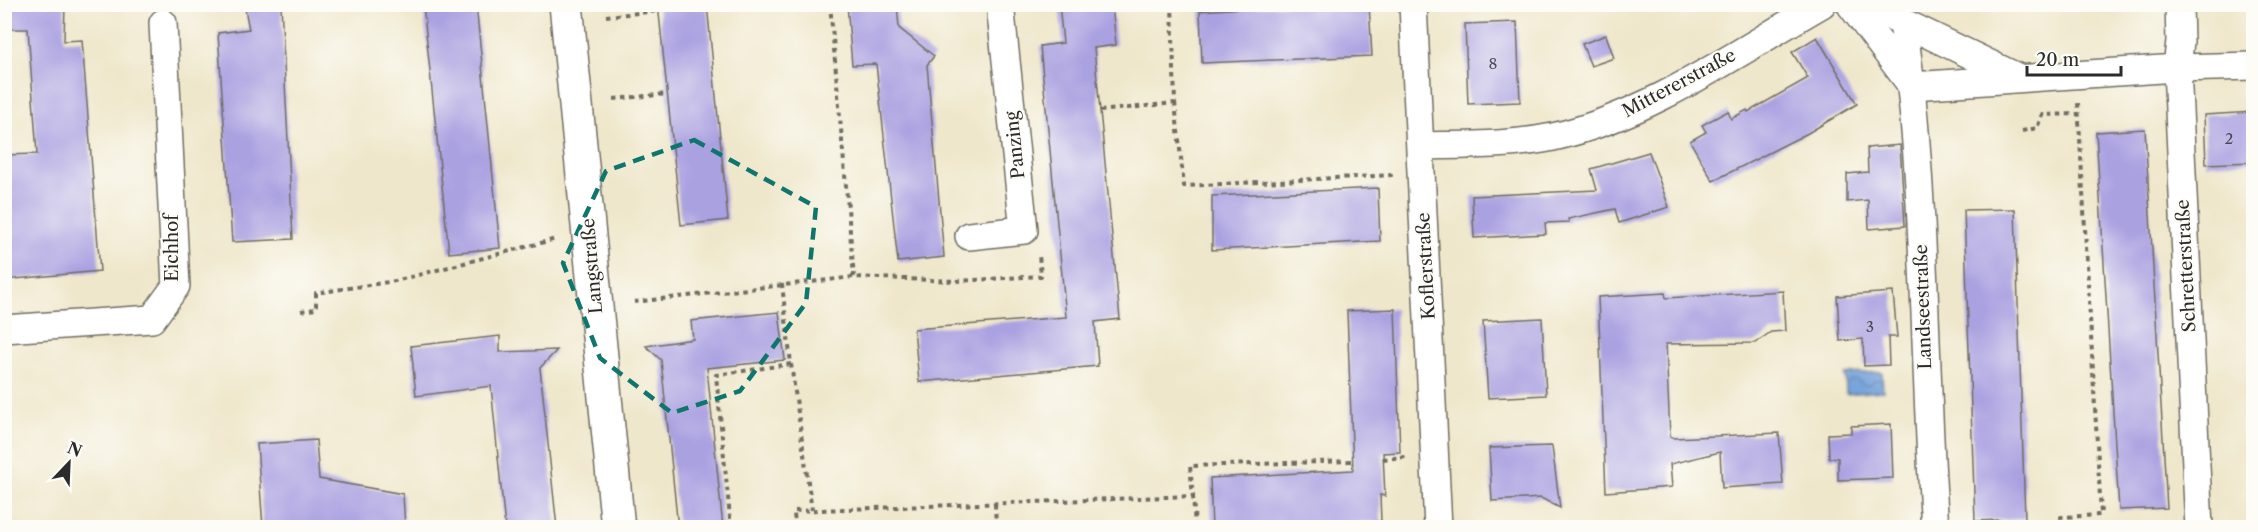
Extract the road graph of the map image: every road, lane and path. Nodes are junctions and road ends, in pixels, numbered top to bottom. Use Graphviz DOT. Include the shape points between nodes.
graph roads {
  1 [pos="566,4"];
  2 [pos="649,4"];
  3 [pos="830,4"];
  4 [pos="1000,4"];
  5 [pos="1229,4"];
  6 [pos="1413,4"];
  7 [pos="1822,4"];
  8 [pos="1850,4"];
  9 [pos="1864,4"];
  10 [pos="2179,4"];
  11 [pos="1172,6"];
  12 [pos="650,11"];
  13 [pos="659,11"];
  14 [pos="606,16"];
  15 [pos="163,23"];
  16 [pos="1903,23"];
  17 [pos="2253,66"];
  18 [pos="2176,68"];
  19 [pos="2077,75"];
  20 [pos="2020,79"];
  21 [pos="1912,86"];
  22 [pos="668,94"];
  23 [pos="614,99"];
  24 [pos="1175,103"];
  25 [pos="1100,111"];
  26 [pos="2079,114"];
  27 [pos="2022,131"];
  28 [pos="1420,146"];
  29 [pos="1422,173"];
  30 [pos="1024,230"];
  31 [pos="969,236"];
  32 [pos="540,244"];
  33 [pos="854,277"];
  34 [pos="782,284"];
  35 [pos="634,302"];
  36 [pos="301,311"];
  37 [pos="4,329"];
  38 [pos="791,364"];
  39 [pos="1352,461"];
  40 [pos="1193,496"];
  41 [pos="995,504"];
  42 [pos="812,510"];
  43 [pos="618,528"];
  44 [pos="730,528"];
  45 [pos="795,528"];
  46 [pos="996,528"];
  47 [pos="1195,528"];
  48 [pos="1438,528"];
  49 [pos="1935,528"];
  50 [pos="2061,528"];
  51 [pos="2199,528"];
  1 -- 43 [label="street, Langstraße"];
  2 -- 12 [label="path"];
  3 -- 33 [label="path"];
  4 -- 30 [label="street, Panzing"];
  5 -- 11 [label="path"];
  6 -- 28 [label="street, Koflerstraße"];
  7 -- 28 [label="street, Mittererstraße" via="1657,99 1592,126 1550,138"];
  8 -- 21 [label="street"];
  9 -- 16 [label="street"];
  10 -- 18 [label="street, Schretterstraße"];
  11 -- 24 [label="path"];
  12 -- 13 [label="path"];
  12 -- 14 [label="path"];
  15 -- 37 [label="street, Eichhof" via="176,286 152,319"];
  16 -- 20 [label="street"];
  16 -- 21 [label="street, Landseestraße"];
  17 -- 18 [label="street"];
  18 -- 19 [label="street"];
  18 -- 51 [label="street, Schretterstraße"];
  19 -- 20 [label="street"];
  19 -- 26 [label="path"];
  20 -- 21 [label="street"];
  21 -- 49 [label="street, Landseestraße"];
  22 -- 23 [label="path"];
  24 -- 25 [label="path"];
  24 -- 29 [label="path" via="1184,186"];
  26 -- 27 [label="path" via="2042,115 2037,128"];
  26 -- 50 [label="path" via="2101,515 2061,517"];
  28 -- 29 [label="street, Koflerstraße"];
  29 -- 48 [label="street, Koflerstraße"];
  30 -- 31 [label="street"];
  30 -- 33 [label="path" via="1037,240 1041,276 956,281"];
  32 -- 36 [label="path" via="395,281 316,293 316,309"];
  33 -- 34 [label="path"];
  34 -- 35 [label="path"];
  34 -- 38 [label="path"];
  38 -- 42 [label="path"];
  38 -- 44 [label="path" via="716,375"];
  39 -- 40 [label="path" via="1190,466"];
  40 -- 41 [label="path"];
  40 -- 47 [label="path"];
  41 -- 42 [label="path"];
  41 -- 46 [label="path"];
  42 -- 45 [label="path" via="794,511"];
}
